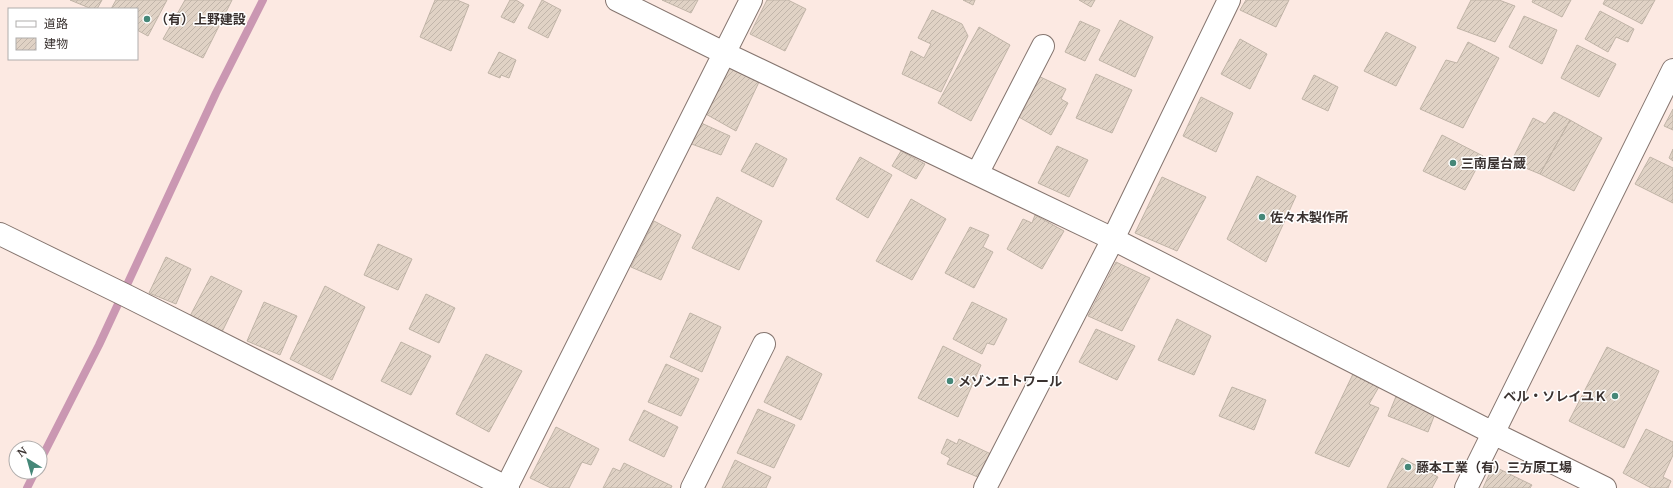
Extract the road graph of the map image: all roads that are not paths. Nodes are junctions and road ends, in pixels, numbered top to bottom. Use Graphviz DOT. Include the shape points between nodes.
graph roads {
  1 [pos="617,0"];
  2 [pos="751,0"];
  3 [pos="1229,0"];
  4 [pos="1043,46"];
  5 [pos="724,53"];
  6 [pos="1673,70"];
  7 [pos="977,174"];
  8 [pos="0,234"];
  9 [pos="1113,239"];
  10 [pos="764,344"];
  11 [pos="1493,433"];
  12 [pos="507,488"];
  13 [pos="692,488"];
  14 [pos="985,488"];
  15 [pos="1466,488"];
  16 [pos="1605,488"];
  1 -- 5 [label="street"];
  2 -- 5 [label="street"];
  3 -- 9 [label="street"];
  4 -- 7 [label="street"];
  5 -- 7 [label="street"];
  5 -- 12 [label="street"];
  6 -- 11 [label="street"];
  7 -- 9 [label="street"];
  8 -- 12 [label="street"];
  9 -- 11 [label="street"];
  9 -- 14 [label="street"];
  10 -- 13 [label="street"];
  11 -- 15 [label="street"];
  11 -- 16 [label="street"];
}
